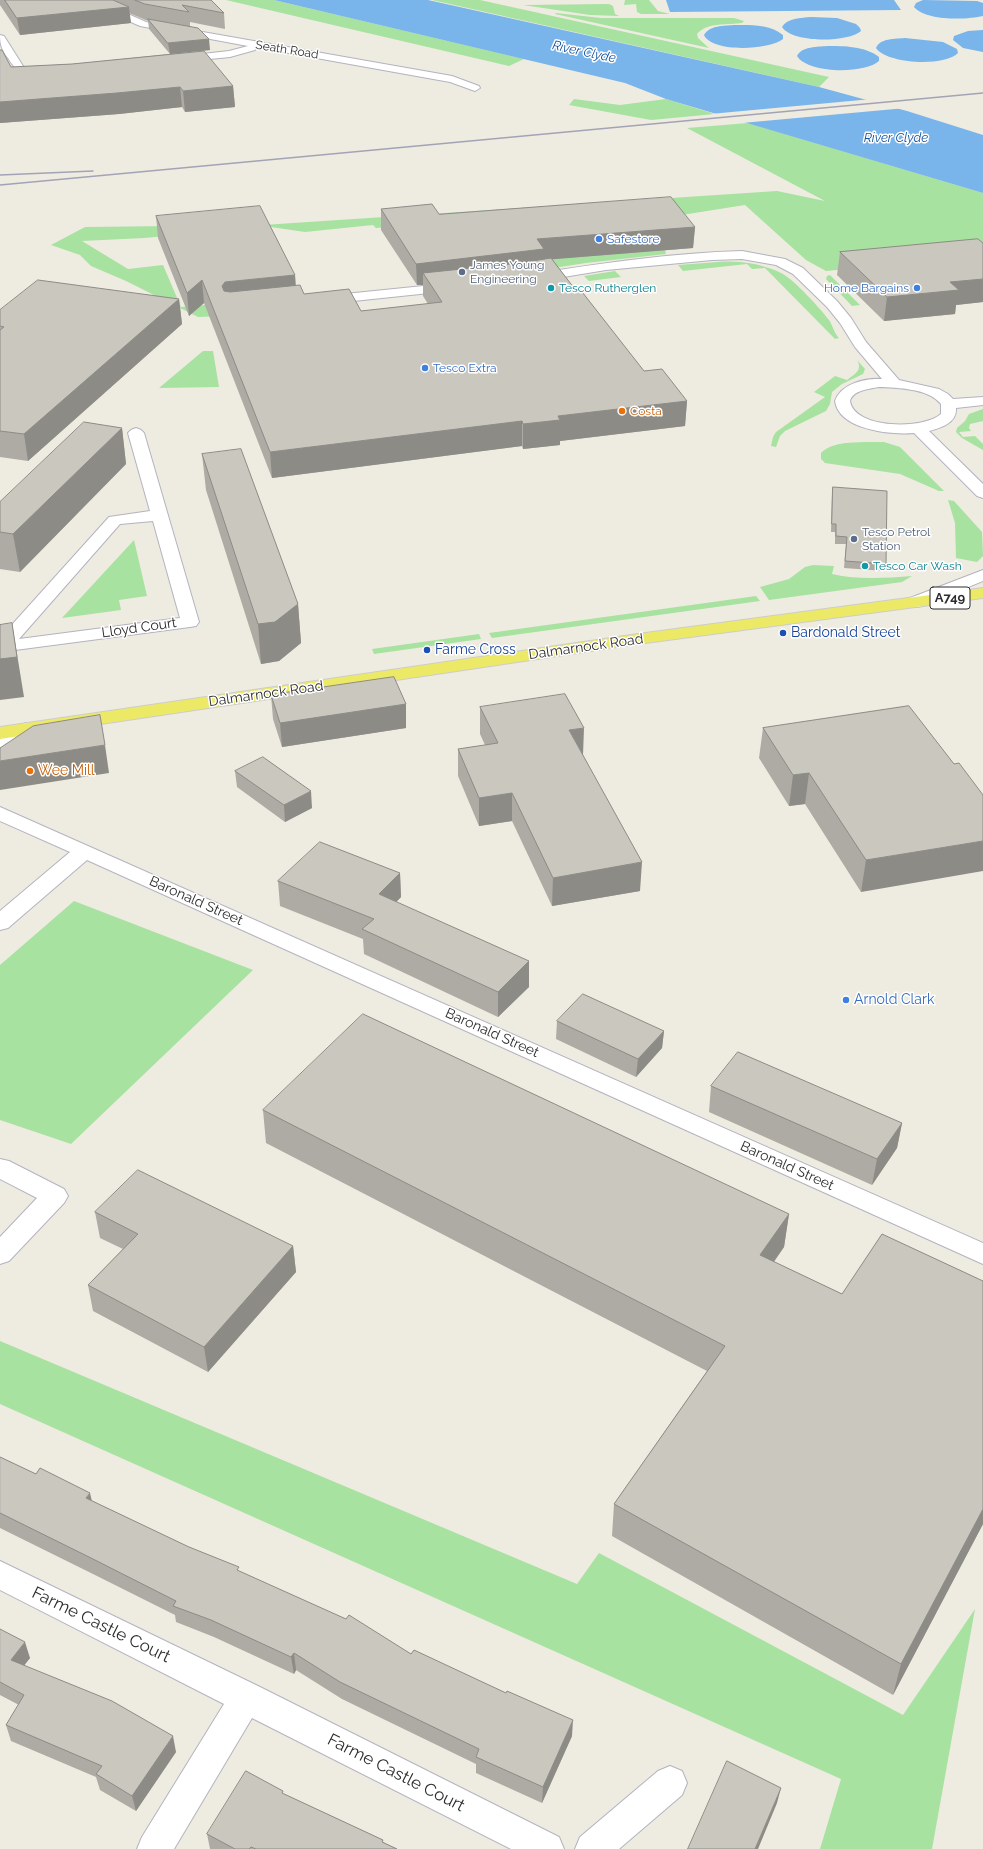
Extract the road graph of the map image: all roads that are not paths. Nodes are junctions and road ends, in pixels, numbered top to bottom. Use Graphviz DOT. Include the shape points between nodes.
graph roads {
  1 [pos="106,0"];
  2 [pos="0,38"];
  3 [pos="262,46"];
  4 [pos="166,60"];
  5 [pos="60,72"];
  6 [pos="475,88"];
  7 [pos="520,280"];
  8 [pos="468,285"];
  9 [pos="315,301"];
  10 [pos="894,383"];
  11 [pos="983,401"];
  12 [pos="948,404"];
  13 [pos="918,428"];
  14 [pos="136,433"];
  15 [pos="983,493"];
  16 [pos="159,515"];
  17 [pos="983,575"];
  18 [pos="983,593"];
  19 [pos="916,602"];
  20 [pos="1,647"];
  21 [pos="26,729"];
  22 [pos="0,733"];
  23 [pos="0,742"];
  24 [pos="0,813"];
  25 [pos="85,851"];
  26 [pos="0,923"];
  27 [pos="0,1168"];
  28 [pos="0,1254"];
  29 [pos="983,1254"];
  30 [pos="0,1575"];
  31 [pos="246,1697"];
  32 [pos="670,1782"];
  33 [pos="154,1849"];
  34 [pos="547,1849"];
  35 [pos="592,1849"];
  1 -- 3 [label="street, Seath Road" via="116,12 142,24"];
  2 -- 5 [label="street" via="20,68 29,74"];
  3 -- 4 [label="street" via="230,54"];
  3 -- 6 [label="street, Seath Road" via="452,79"];
  7 -- 10 [label="street" via="601,267 712,256 742,255 769,259 798,271 827,299 846,321 860,344"];
  8 -- 9 [label="street"];
  10 -- 12 [label="street" via="928,390"];
  10 -- 13 [label="street" via="854,388 842,398 842,405 853,417 872,425 894,429"];
  11 -- 12 [label="street"];
  12 -- 13 [label="street" via="949,412 944,419 933,425"];
  13 -- 15 [label="street"];
  14 -- 16 [label="street, Lloyd Court"];
  16 -- 20 [label="street, Lloyd Court" via="115,520"];
  16 -- 20 [label="street, Lloyd Court" via="190,622"];
  17 -- 19 [label="street"];
  18 -- 19 [label="main road, Dalmarnock Road / A749"];
  19 -- 21 [label="main road, Dalmarnock Road / A749" via="614,642"];
  21 -- 22 [label="main road, Dalmarnock Road / A749"];
  21 -- 23 [label="street"];
  24 -- 25 [label="street, Baronald Street"];
  25 -- 26 [label="street"];
  25 -- 29 [label="street, Baronald Street"];
  27 -- 28 [label="street" via="55,1196"];
  30 -- 31 [label="street, Farme Castle Court"];
  31 -- 33 [label="street"];
  31 -- 34 [label="street, Farme Castle Court"];
  32 -- 35 [label="street"];
}
